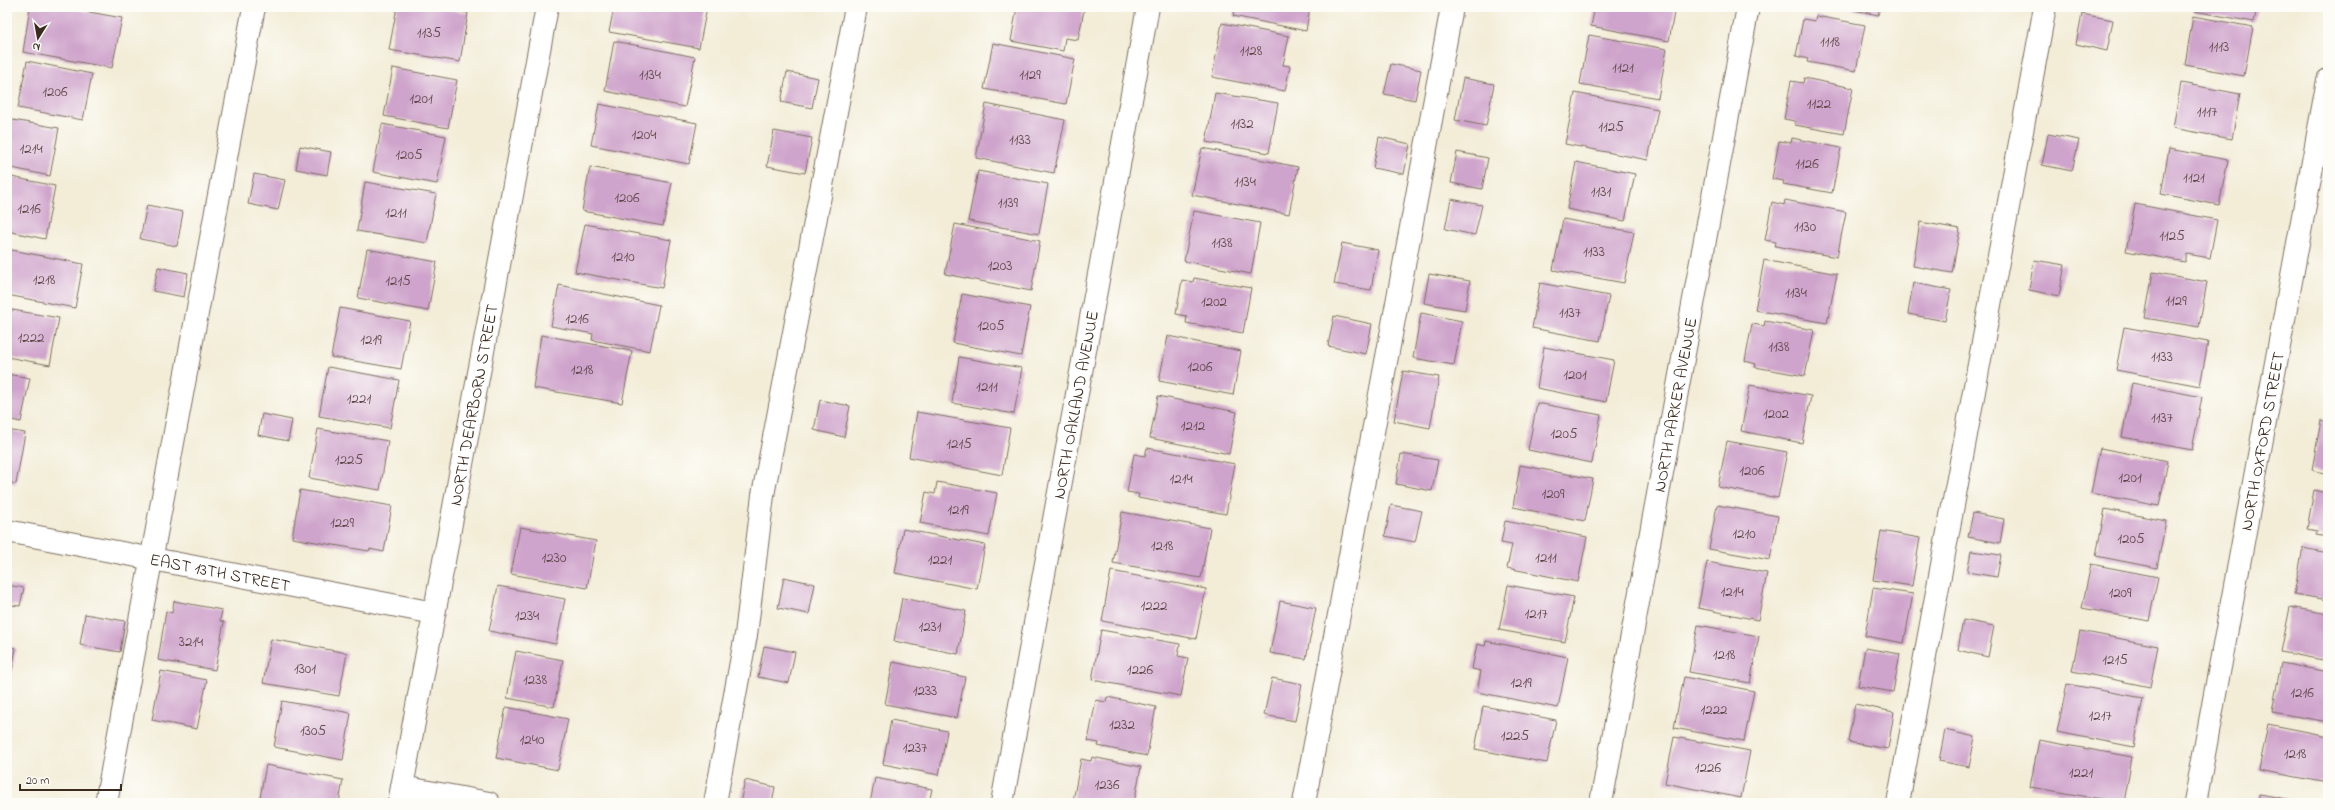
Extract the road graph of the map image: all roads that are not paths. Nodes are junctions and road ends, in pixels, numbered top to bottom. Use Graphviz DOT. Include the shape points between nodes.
graph roads {
  1 [pos="254,7"];
  2 [pos="547,7"];
  3 [pos="856,7"];
  4 [pos="1148,7"];
  5 [pos="1452,7"];
  6 [pos="1748,7"];
  7 [pos="2045,7"];
  8 [pos="2328,80"];
  9 [pos="7,531"];
  10 [pos="152,559"];
  11 [pos="434,613"];
  12 [pos="400,795"];
  13 [pos="106,803"];
  14 [pos="489,803"];
  15 [pos="715,803"];
  16 [pos="1002,803"];
  17 [pos="1304,803"];
  18 [pos="1601,803"];
  19 [pos="1898,803"];
  20 [pos="2195,803"];
  1 -- 10 [label="street"];
  2 -- 11 [label="street, NORTH DEARBORN STREET"];
  3 -- 15 [label="street" via="764,495 746,635"];
  4 -- 16 [label="street, NORTH OAKLAND AVENUE"];
  5 -- 17 [label="street"];
  6 -- 18 [label="street, NORTH PARKER AVENUE"];
  7 -- 19 [label="street"];
  8 -- 20 [label="street, NORTH OXFORD STREET"];
  9 -- 10 [label="street, EAST 13TH STREET"];
  10 -- 11 [label="street, EAST 13TH STREET"];
  10 -- 13 [label="street"];
  11 -- 12 [label="street, NORTH DEARBORN STREET"];
  12 -- 14 [label="street"];
}
